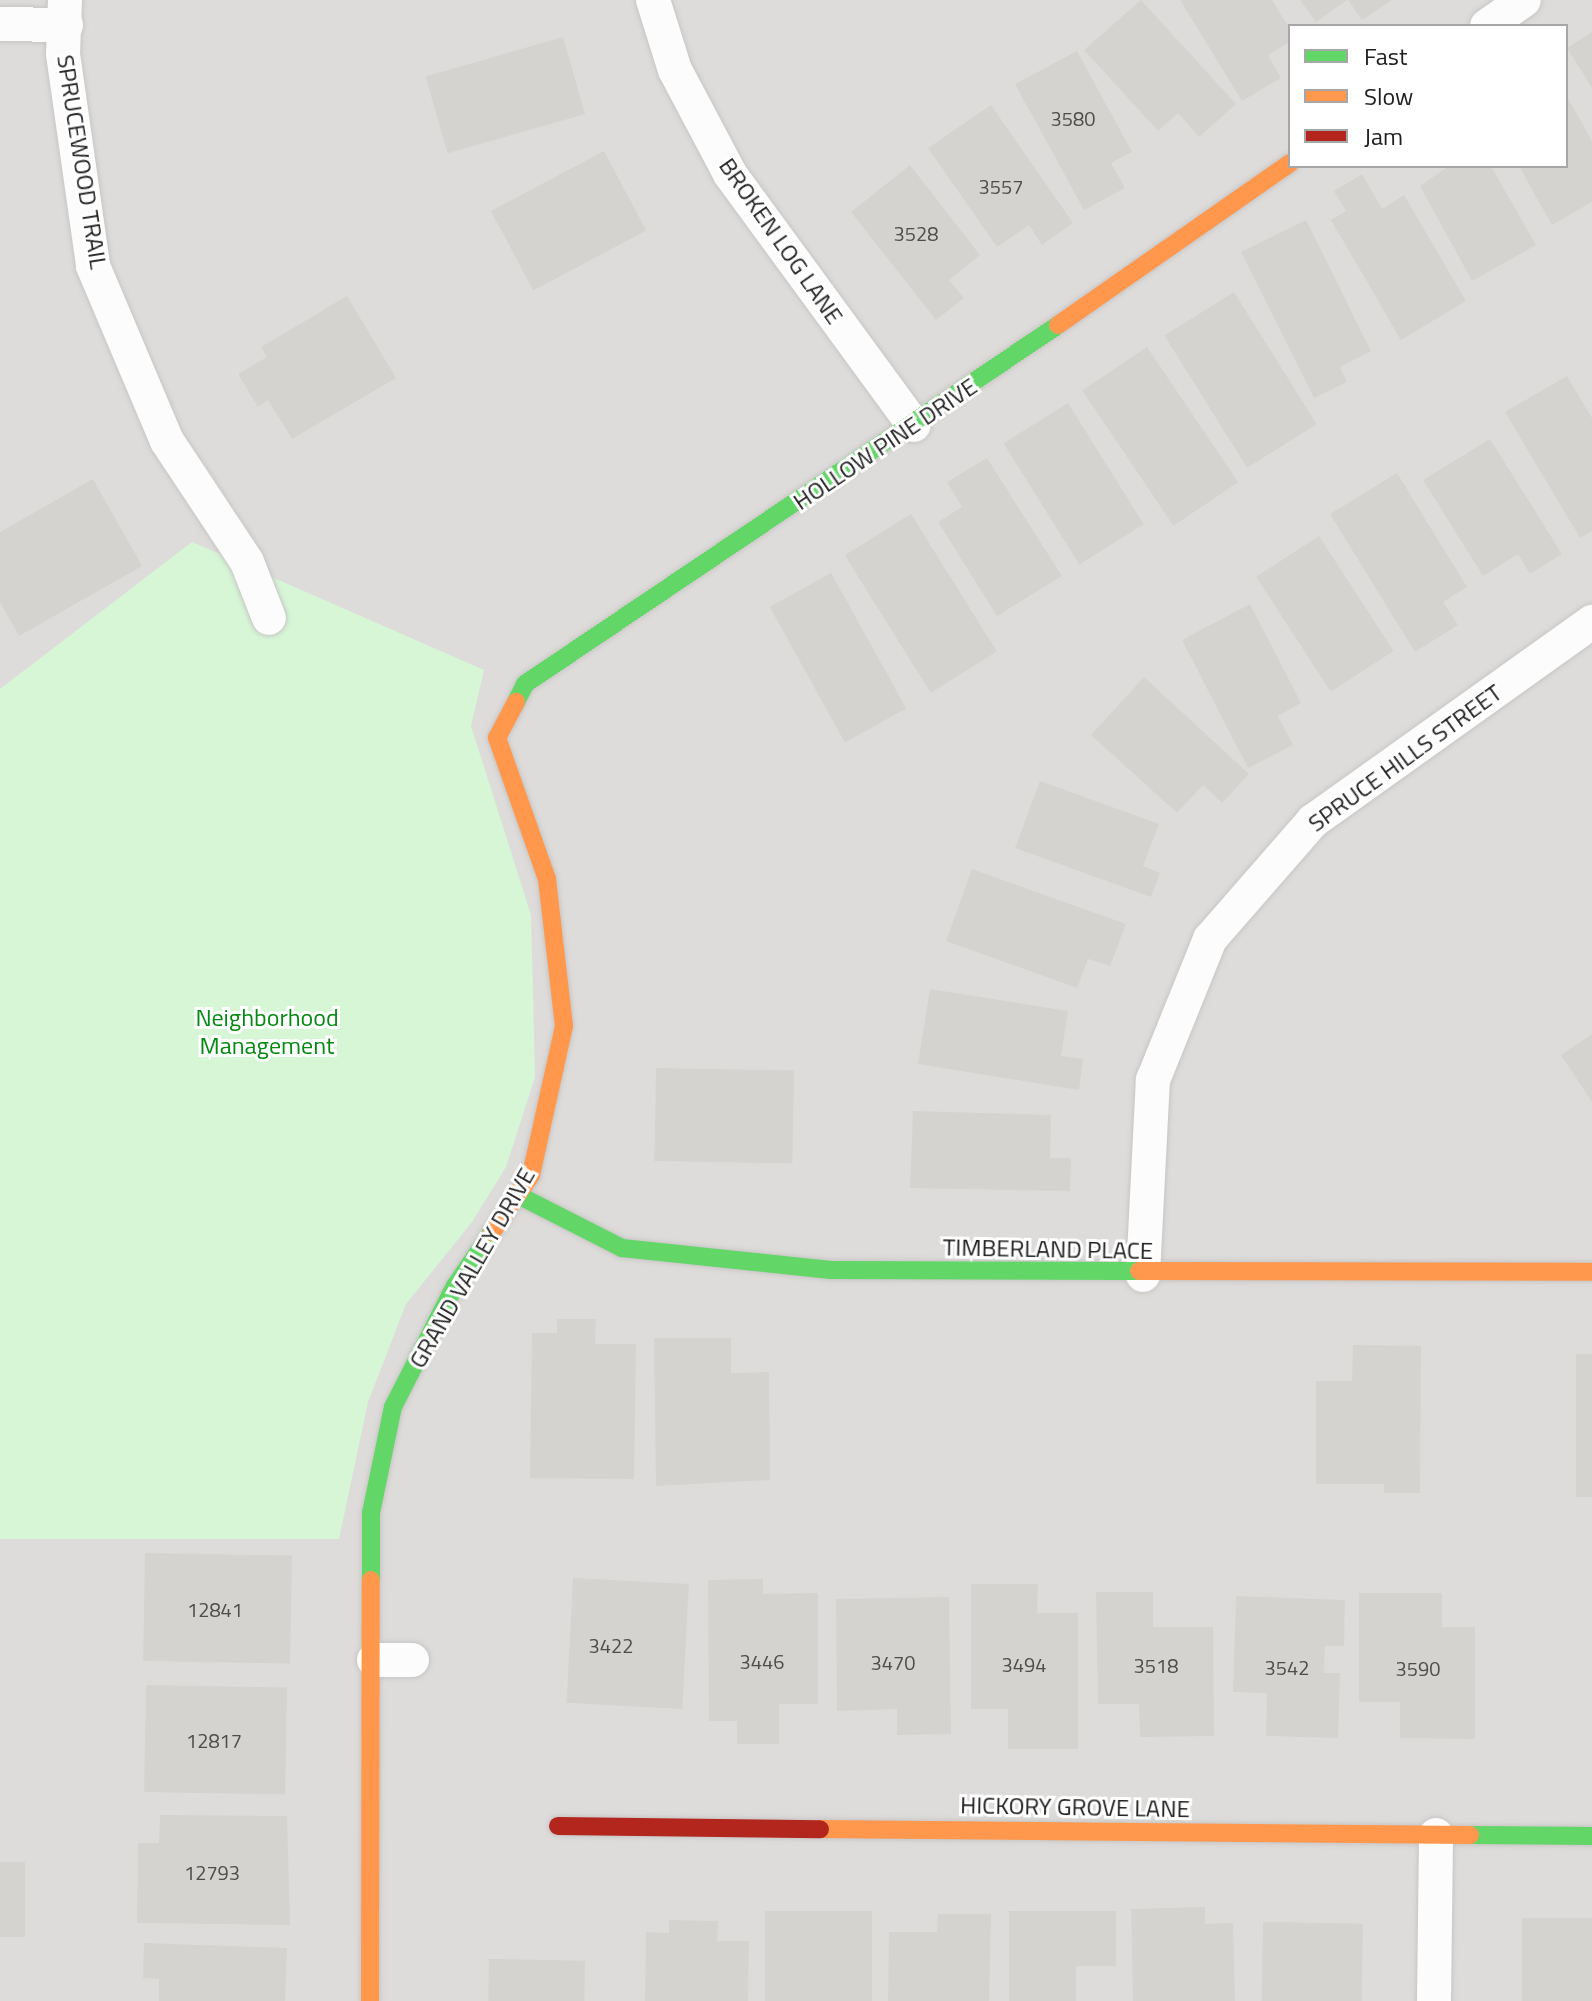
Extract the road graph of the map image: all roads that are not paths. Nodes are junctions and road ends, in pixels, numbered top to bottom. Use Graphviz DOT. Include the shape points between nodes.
graph roads {
  1 [pos="653,0"];
  2 [pos="1524,0"];
  3 [pos="65,12"];
  4 [pos="0,24"];
  5 [pos="1490,24"];
  6 [pos="1288,164"];
  7 [pos="914,425"];
  8 [pos="269,618"];
  9 [pos="1592,622"];
  10 [pos="497,738"];
  11 [pos="518,1195"];
  12 [pos="1592,1272"];
  13 [pos="1143,1275"];
  14 [pos="374,1660"];
  15 [pos="412,1660"];
  16 [pos="558,1826"];
  17 [pos="1436,1835"];
  18 [pos="1592,1836"];
  19 [pos="370,2001"];
  20 [pos="1434,2001"];
  1 -- 7 [label="street, BROKEN LOG LANE" via="675,70 730,174"];
  2 -- 5 [label="street"];
  3 -- 4 [label="street"];
  3 -- 8 [label="street, SPRUCEWOOD TRAIL" via="63,54 93,266 167,441 247,562"];
  6 -- 7 [label="street, HOLLOW PINE DRIVE"];
  7 -- 10 [label="street, HOLLOW PINE DRIVE" via="525,684"];
  9 -- 13 [label="street, SPRUCE HILLS STREET" via="1313,821 1210,939 1153,1080"];
  10 -- 11 [label="street, GRAND VALLEY DRIVE" via="547,879 564,1026 531,1175"];
  11 -- 13 [label="street, TIMBERLAND PLACE" via="622,1248 831,1270"];
  11 -- 14 [label="street, GRAND VALLEY DRIVE" via="455,1286 393,1407 371,1513"];
  12 -- 13 [label="street, TIMBERLAND PLACE"];
  14 -- 15 [label="street"];
  14 -- 19 [label="street, GRAND VALLEY DRIVE"];
  16 -- 17 [label="street, HICKORY GROVE LANE"];
  17 -- 18 [label="street, HICKORY GROVE LANE"];
  17 -- 20 [label="street"];
}
